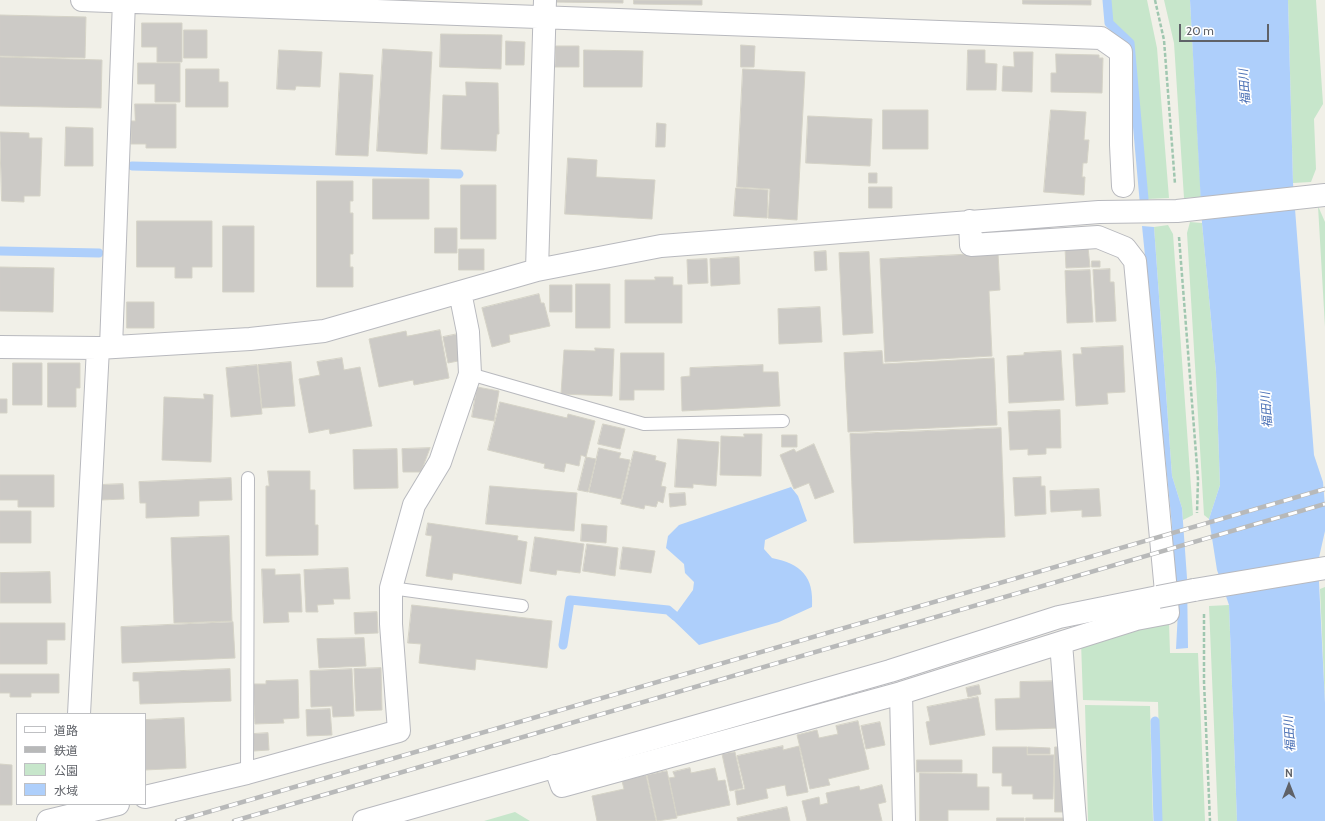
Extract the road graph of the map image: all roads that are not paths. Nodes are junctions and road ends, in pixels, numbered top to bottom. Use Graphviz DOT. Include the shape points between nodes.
graph roads {
  1 [pos="82,0"];
  2 [pos="124,1"];
  3 [pos="309,5"];
  4 [pos="544,9"];
  5 [pos="1123,186"];
  6 [pos="1319,195"];
  7 [pos="970,221"];
  8 [pos="537,270"];
  9 [pos="460,292"];
  10 [pos="0,347"];
  11 [pos="104,347"];
  12 [pos="470,374"];
  13 [pos="783,421"];
  14 [pos="248,478"];
  15 [pos="1325,568"];
  16 [pos="391,588"];
  17 [pos="522,606"];
  18 [pos="1061,643"];
  19 [pos="901,693"];
  20 [pos="79,713"];
  21 [pos="555,766"];
  22 [pos="247,773"];
  23 [pos="146,797"];
  24 [pos="109,805"];
  25 [pos="73,809"];
  26 [pos="48,821"];
  27 [pos="364,821"];
  28 [pos="904,821"];
  29 [pos="1075,821"];
  1 -- 2 [label="street"];
  2 -- 3 [label="street"];
  2 -- 11 [label="street"];
  3 -- 4 [label="street"];
  4 -- 5 [label="street" via="1101,38 1121,52"];
  4 -- 8 [label="street"];
  6 -- 7 [label="street" via="1183,211 1099,212"];
  7 -- 8 [label="street" via="662,246"];
  7 -- 18 [label="street" via="971,245 1098,237 1125,248 1135,261 1168,613 1136,619"];
  8 -- 9 [label="street"];
  9 -- 11 [label="street" via="324,332"];
  9 -- 12 [label="street" via="468,332"];
  10 -- 11 [label="street"];
  11 -- 20 [label="street"];
  12 -- 13 [label="lane" via="644,424"];
  12 -- 16 [label="street" via="440,462 414,505"];
  14 -- 22 [label="lane"];
  15 -- 21 [label="street, bridge" via="1199,589 1058,617 890,671"];
  16 -- 17 [label="lane"];
  16 -- 22 [label="street" via="391,624 400,731"];
  18 -- 19 [label="street"];
  18 -- 29 [label="street"];
  19 -- 21 [label="street" via="562,786"];
  19 -- 28 [label="street"];
  21 -- 27 [label="street"];
  22 -- 23 [label="street"];
  24 -- 25 [label="street"];
  25 -- 26 [label="street"];
}
